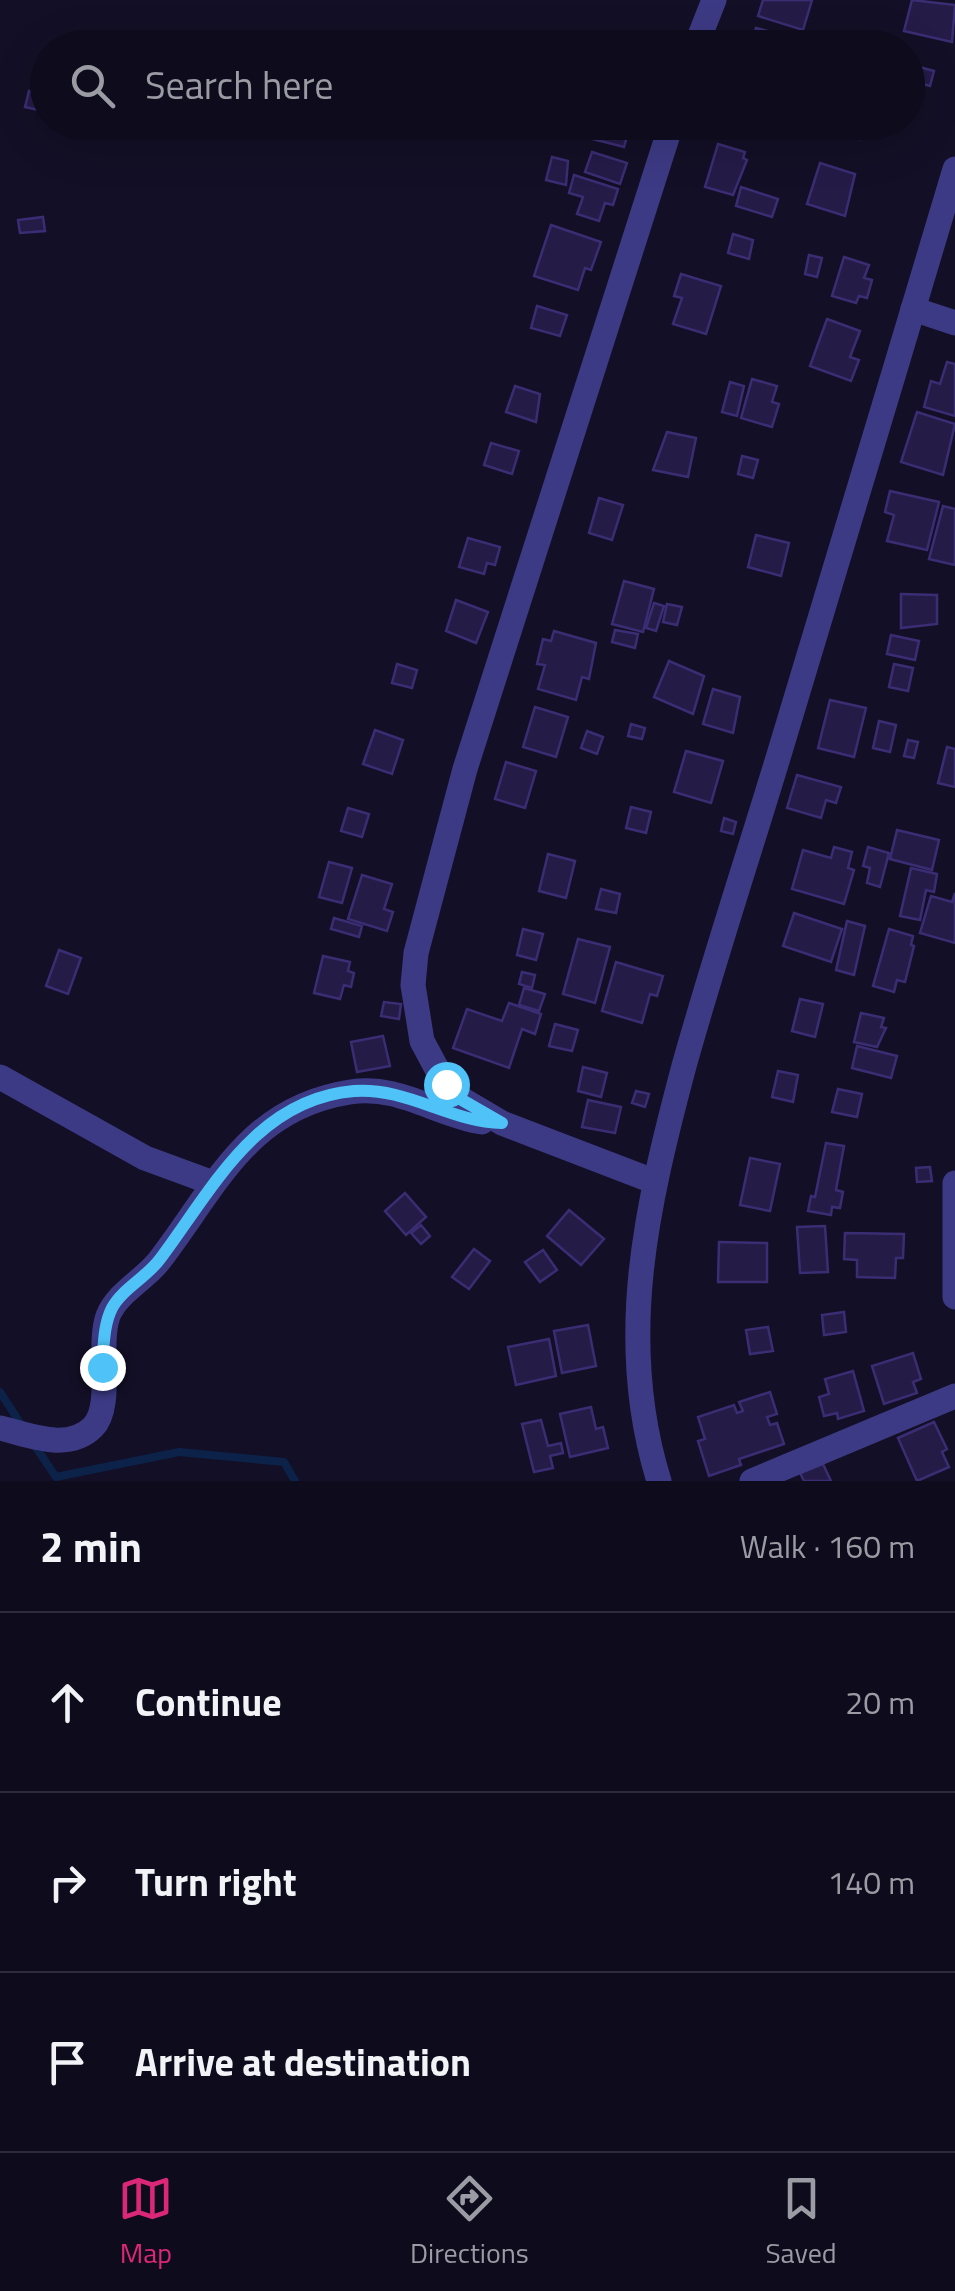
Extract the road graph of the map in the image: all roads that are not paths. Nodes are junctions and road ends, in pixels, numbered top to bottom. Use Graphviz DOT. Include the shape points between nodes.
graph roads {
  1 [pos="714,0"];
  2 [pos="702,30"];
  3 [pos="666,140"];
  4 [pos="955,169"];
  5 [pos="912,309"];
  6 [pos="955,323"];
  7 [pos="0,1078"];
  8 [pos="502,1123"];
  9 [pos="654,1181"];
  10 [pos="955,1183"];
  11 [pos="213,1184"];
  12 [pos="955,1297"];
  13 [pos="955,1396"];
  14 [pos="0,1428"];
  15 [pos="659,1481"];
  16 [pos="752,1481"];
  1 -- 2 [label="street"];
  3 -- 8 [label="street" via="465,769 416,952 416,1018 434,1066 462,1100"];
  4 -- 5 [label="street"];
  5 -- 6 [label="street"];
  5 -- 9 [label="street" via="710,974"];
  7 -- 11 [label="street" via="145,1158"];
  8 -- 9 [label="street"];
  8 -- 11 [label="street" via="474,1121 416,1099 354,1091 277,1116"];
  9 -- 15 [label="street" via="637,1305 648,1443"];
  10 -- 12 [label="street"];
  11 -- 14 [label="street" via="157,1263 114,1302 106,1320 104,1404 97,1424 60,1441"];
  13 -- 16 [label="street"];
}
